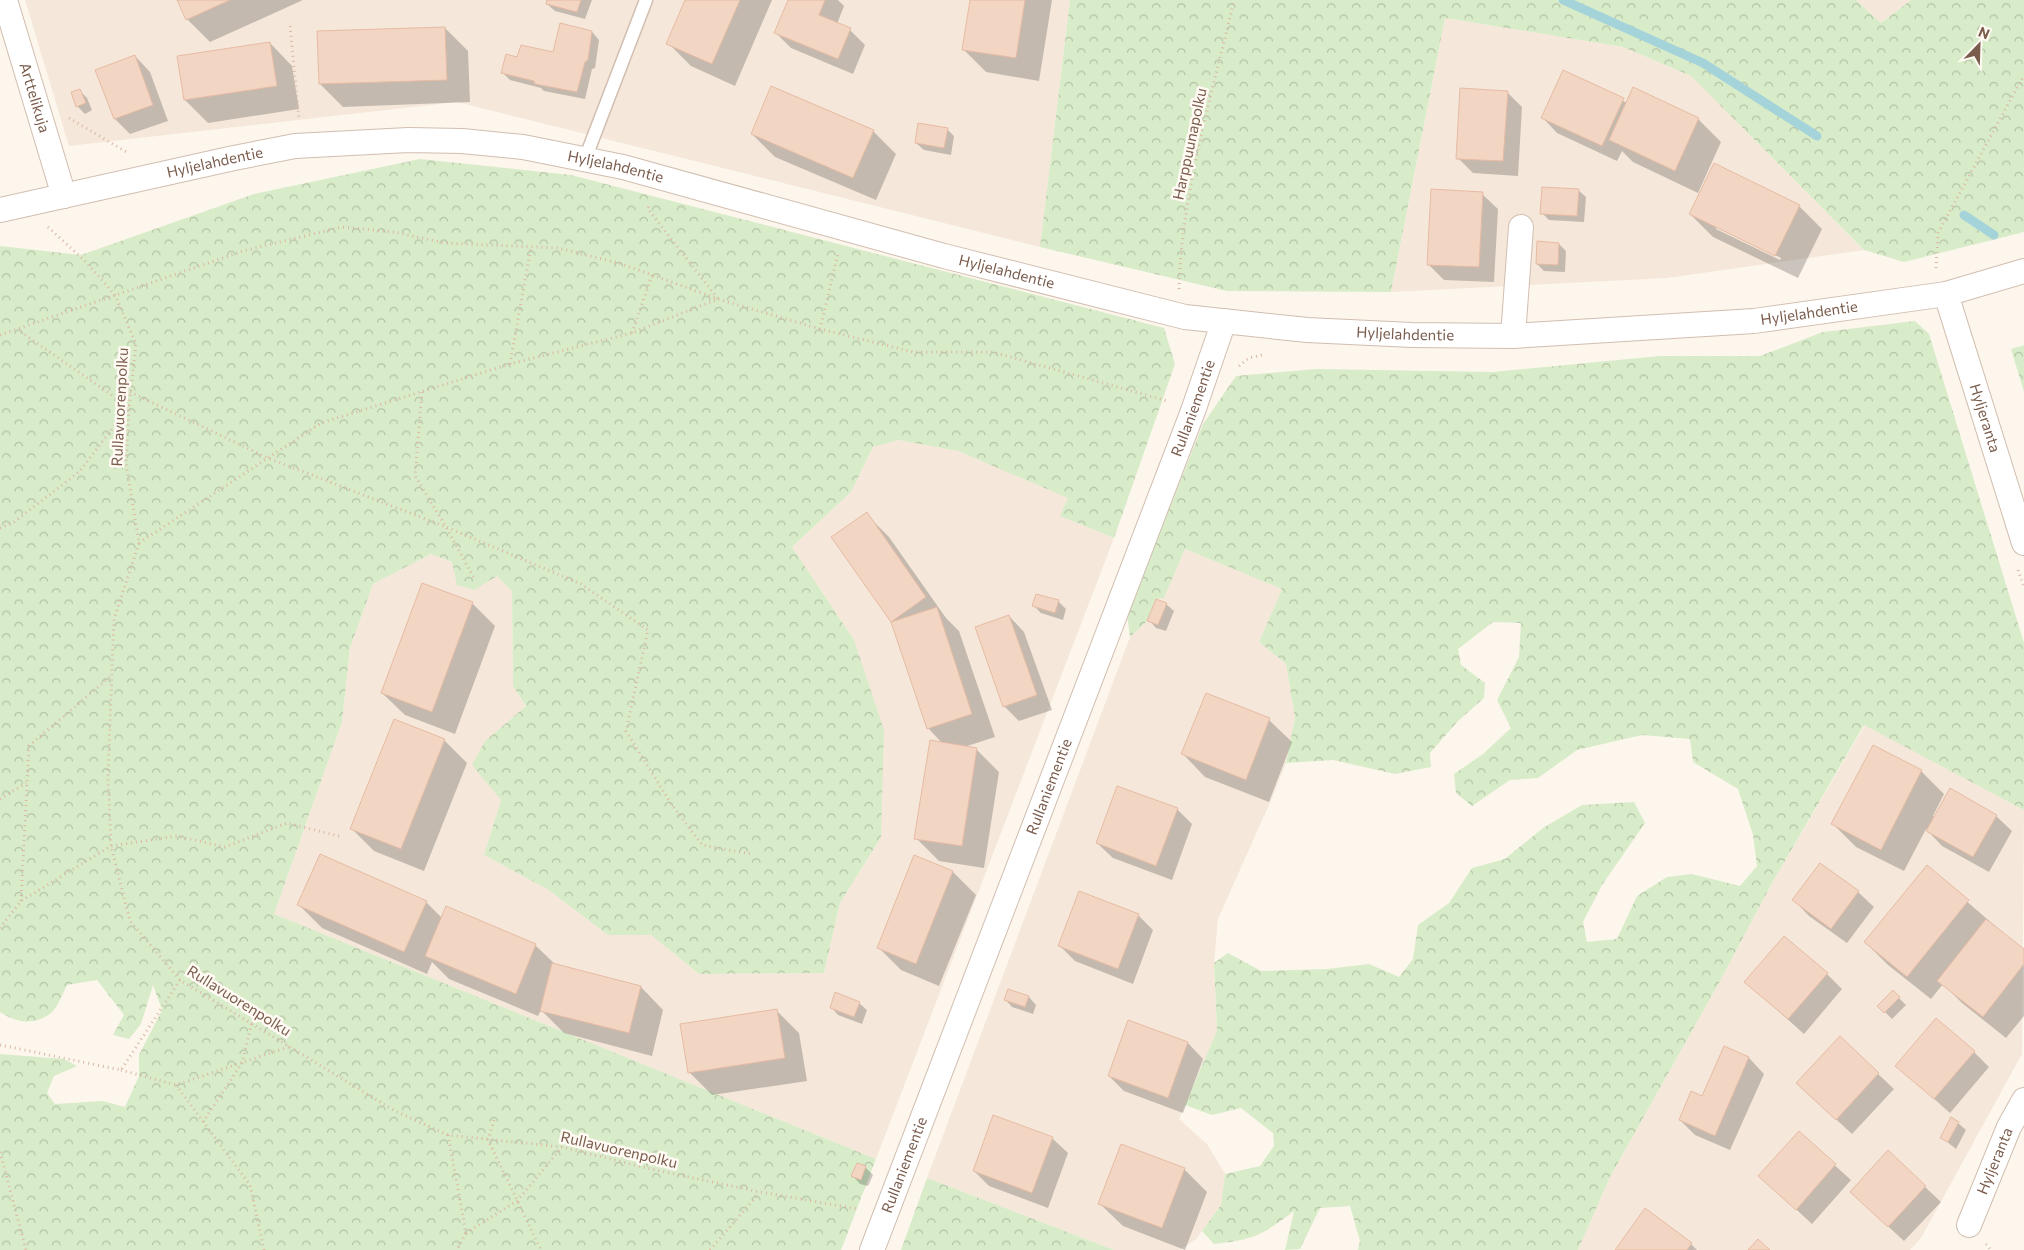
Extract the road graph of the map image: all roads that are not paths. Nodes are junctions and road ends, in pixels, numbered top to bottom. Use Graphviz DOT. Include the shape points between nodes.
graph roads {
  1 [pos="5,0"];
  2 [pos="646,0"];
  3 [pos="585,159"];
  4 [pos="64,196"];
  5 [pos="0,210"];
  6 [pos="1521,227"];
  7 [pos="2024,271"];
  8 [pos="1946,294"];
  9 [pos="1224,321"];
  10 [pos="1513,336"];
  11 [pos="2024,543"];
  12 [pos="2024,1100"];
  13 [pos="1969,1225"];
  14 [pos="872,1250"];
  1 -- 4 [label="street, Arttelikuja"];
  2 -- 3 [label="lane"];
  3 -- 4 [label="street, Hyljelahdentie" via="524,147 462,141 322,144 234,158"];
  3 -- 9 [label="street, Hyljelahdentie" via="655,174 944,256 1185,317"];
  4 -- 5 [label="street, Hyljelahdentie"];
  6 -- 10 [label="street"];
  7 -- 8 [label="street, Hyljelahdentie"];
  8 -- 10 [label="street, Hyljelahdentie" via="1754,321"];
  8 -- 11 [label="street, Hyljeranta"];
  9 -- 10 [label="street, Hyljelahdentie" via="1307,330"];
  9 -- 14 [label="street, Rullaniementie" via="1193,411"];
  12 -- 13 [label="street, Hyljeranta" via="2009,1127"];
}
